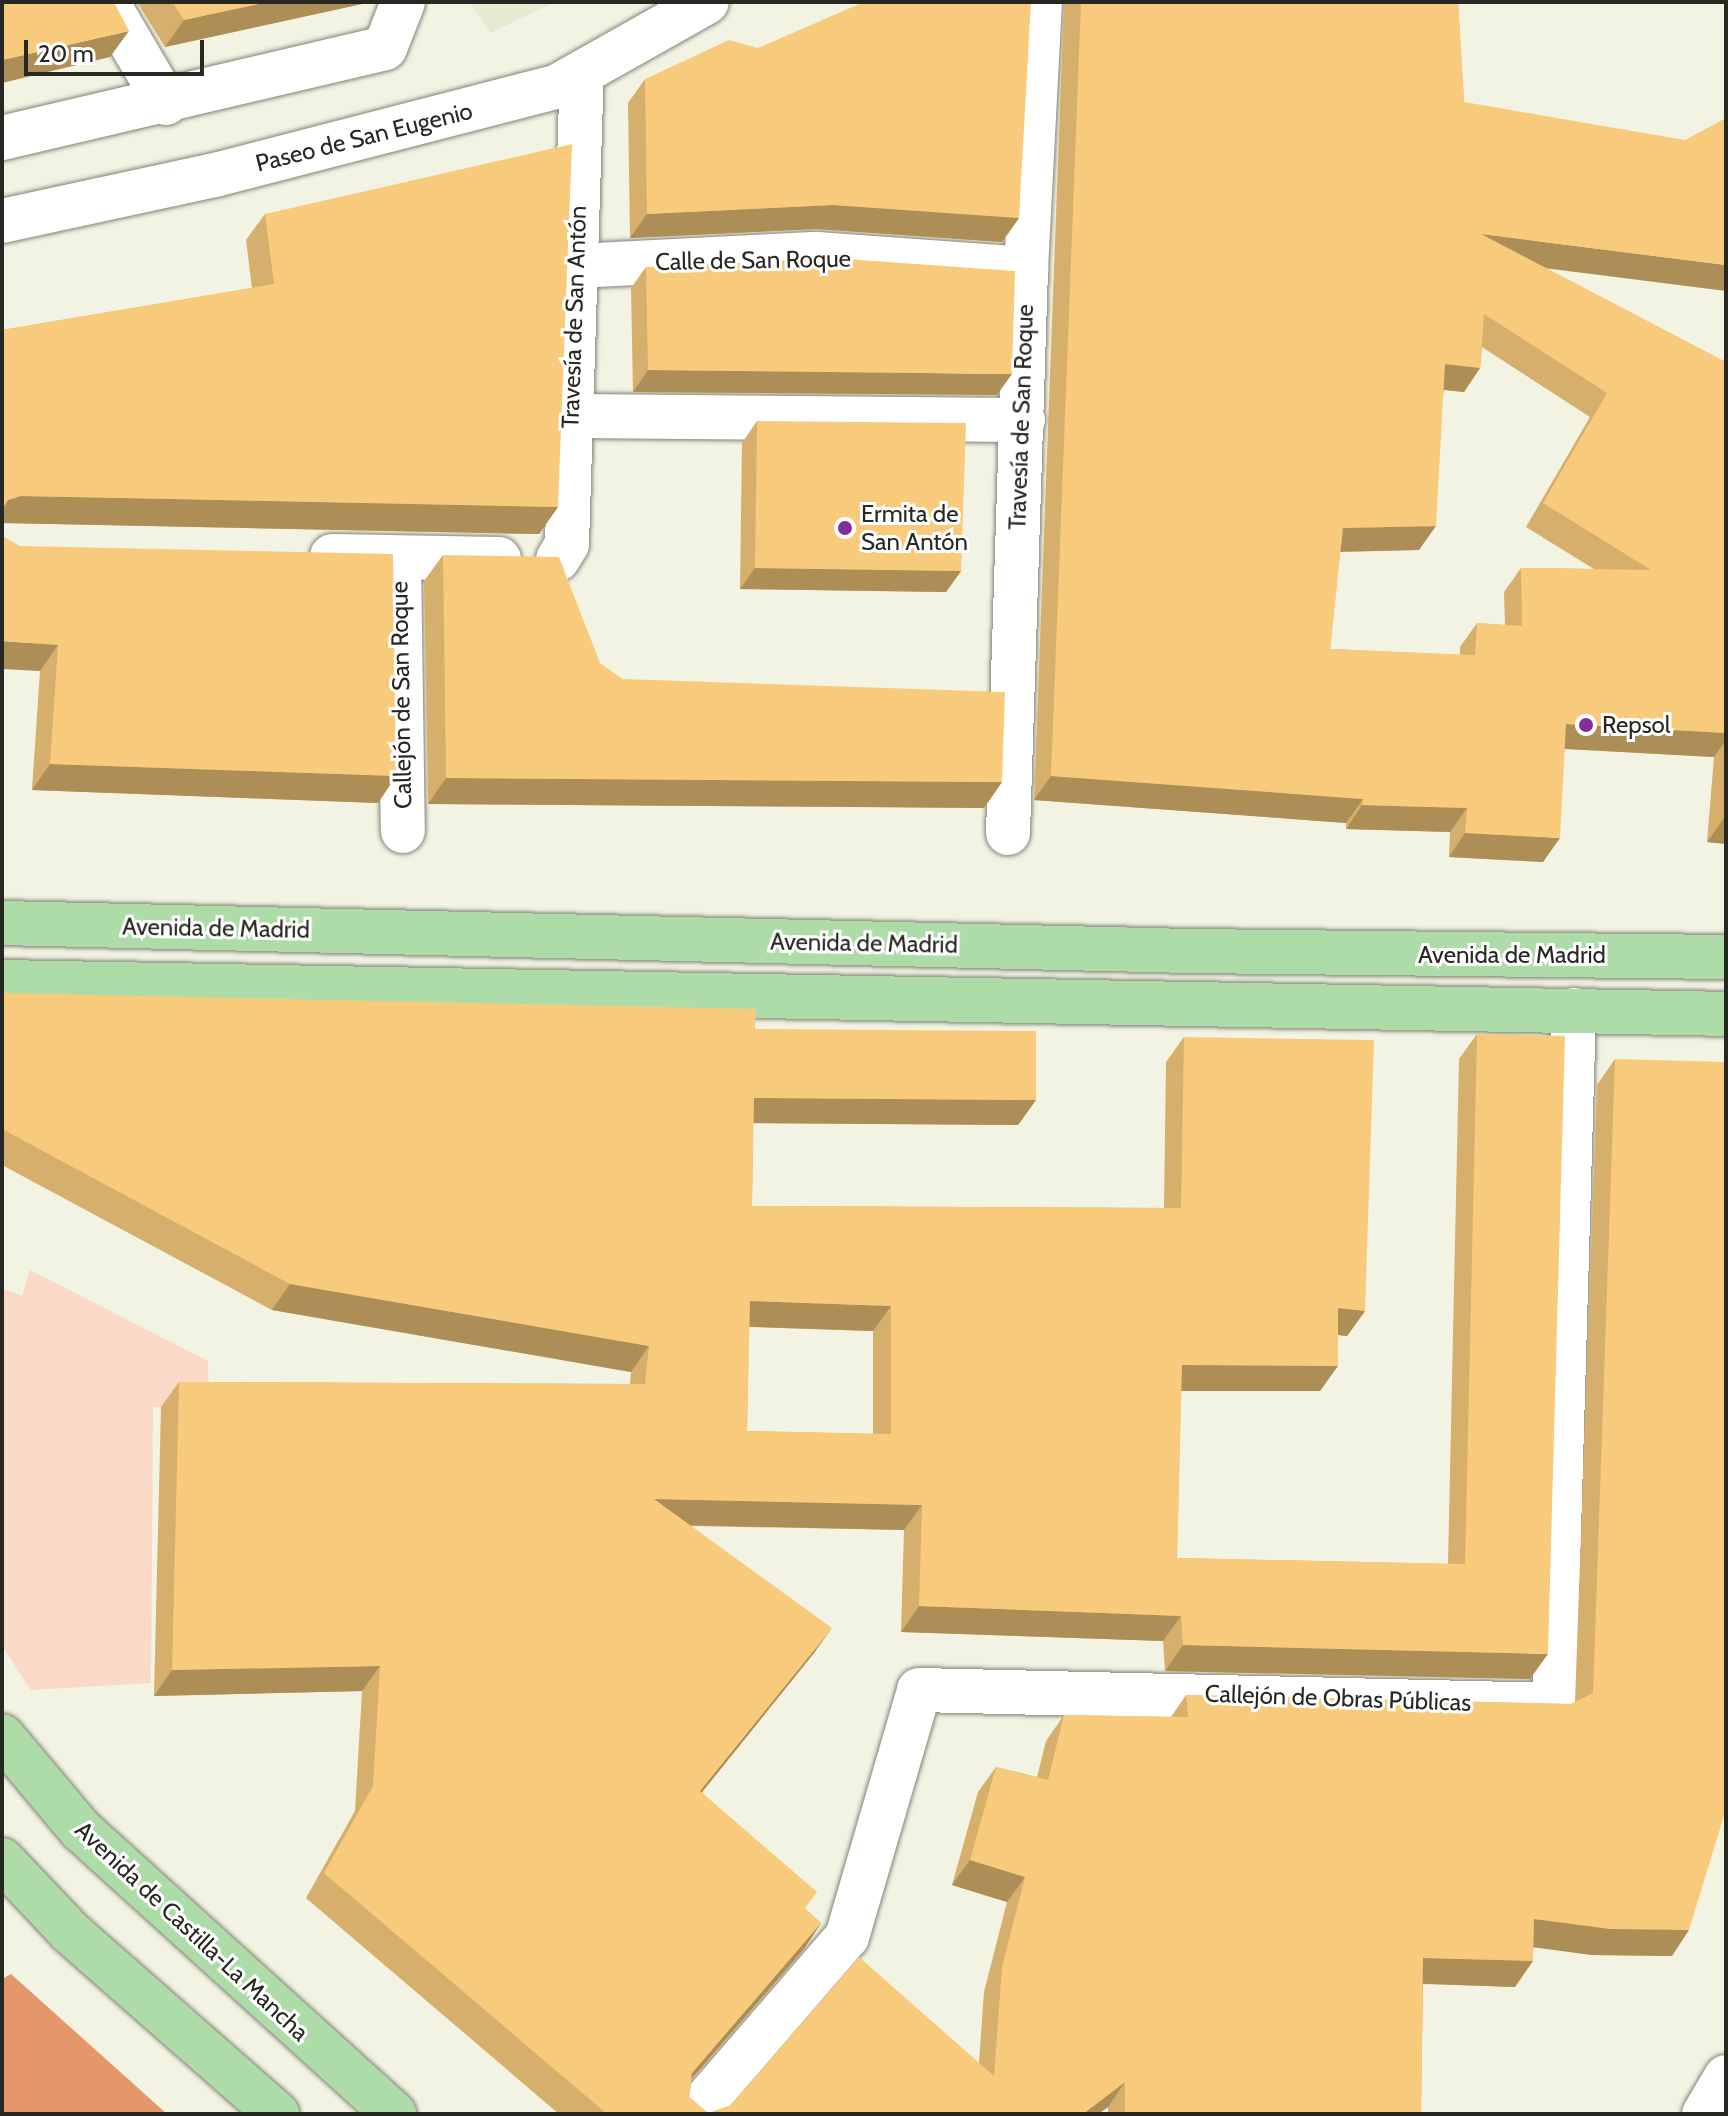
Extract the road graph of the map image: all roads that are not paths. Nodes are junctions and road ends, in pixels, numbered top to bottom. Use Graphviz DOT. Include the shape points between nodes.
graph roads {
  1 [pos="107,2"];
  2 [pos="403,2"];
  3 [pos="707,2"];
  4 [pos="1040,2"];
  5 [pos="582,73"];
  6 [pos="166,103"];
  7 [pos="2,138"];
  8 [pos="2,221"];
  9 [pos="576,266"];
  10 [pos="1026,269"];
  11 [pos="571,416"];
  12 [pos="1023,420"];
  13 [pos="288,555"];
  14 [pos="399,558"];
  15 [pos="558,559"];
  16 [pos="574,600"];
  17 [pos="403,831"];
  18 [pos="1008,833"];
  19 [pos="2,923"];
  20 [pos="1726,957"];
  21 [pos="2,982"];
  22 [pos="1574,1010"];
  23 [pos="1726,1014"];
  24 [pos="2,1736"];
  25 [pos="2,1860"];
  26 [pos="1726,2077"];
  27 [pos="277,2114"];
  28 [pos="394,2114"];
  29 [pos="694,2114"];
  30 [pos="1704,2114"];
  1 -- 6 [label="street"];
  2 -- 6 [label="street" via="385,48"];
  3 -- 5 [label="street, Paseo de San Eugenio"];
  4 -- 10 [label="street, Travesía de San Roque"];
  5 -- 8 [label="street, Paseo de San Eugenio" via="556,87 229,172"];
  5 -- 9 [label="street, Travesía de San Antón"];
  6 -- 7 [label="street"];
  9 -- 10 [label="street, Calle de San Roque" via="817,254"];
  9 -- 11 [label="street, Travesía de San Antón"];
  10 -- 12 [label="street, Travesía de San Roque"];
  11 -- 12 [label="street"];
  11 -- 15 [label="street, Travesía de San Antón" via="567,544"];
  12 -- 18 [label="street, Travesía de San Roque" via="994,694"];
  13 -- 14 [label="street"];
  14 -- 15 [label="street"];
  14 -- 17 [label="street, Callejón de San Roque"];
  15 -- 16 [label="street"];
  19 -- 20 [label="main road, Avenida de Madrid" via="1191,951"];
  21 -- 22 [label="main road"];
  22 -- 23 [label="main road"];
  22 -- 29 [label="street, Callejón de Obras Públicas" via="1554,1705 919,1690 847,1937"];
  24 -- 28 [label="main road, Avenida de Castilla-La Mancha" via="81,1830"];
  25 -- 27 [label="main road" via="70,1932"];
  26 -- 30 [label="street"];
}
